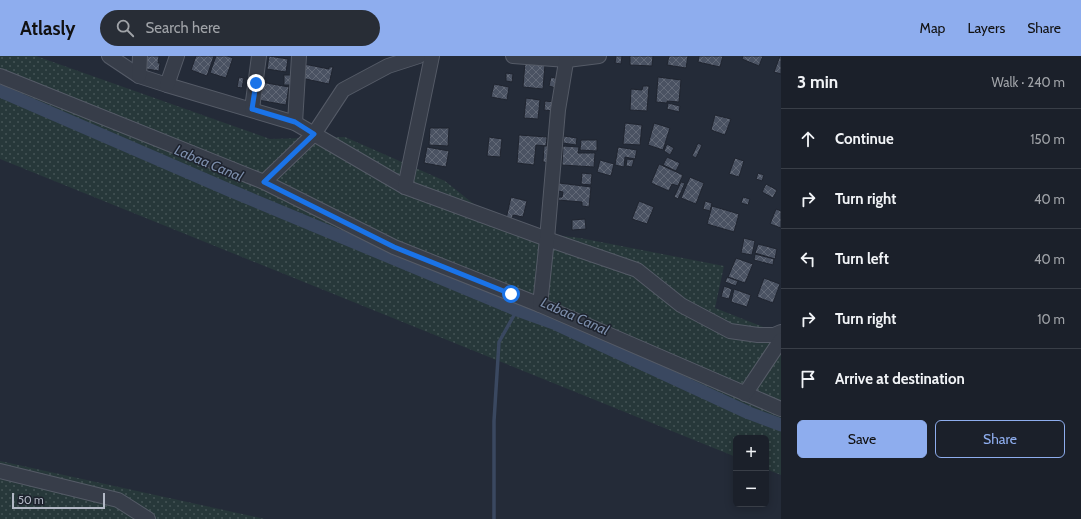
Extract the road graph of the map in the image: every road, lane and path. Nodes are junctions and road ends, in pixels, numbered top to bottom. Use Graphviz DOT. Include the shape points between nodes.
graph roads {
  1 [pos="109,56"];
  2 [pos="140,56"];
  3 [pos="177,56"];
  4 [pos="259,56"];
  5 [pos="299,56"];
  6 [pos="419,56"];
  7 [pos="432,56"];
  8 [pos="513,56"];
  9 [pos="523,56"];
  10 [pos="599,56"];
  11 [pos="567,58"];
  12 [pos="389,61"];
  13 [pos="0,76"];
  14 [pos="139,76"];
  15 [pos="167,85"];
  16 [pos="252,109"];
  17 [pos="295,122"];
  18 [pos="314,134"];
  19 [pos="264,182"];
  20 [pos="405,187"];
  21 [pos="547,239"];
  22 [pos="540,305"];
  23 [pos="781,332"];
  24 [pos="781,340"];
  25 [pos="745,394"];
  26 [pos="781,409"];
  27 [pos="0,471"];
  28 [pos="148,519"];
  1 -- 14 [label="street"];
  2 -- 14 [label="street"];
  3 -- 15 [label="street"];
  4 -- 16 [label="street"];
  5 -- 17 [label="street"];
  6 -- 12 [label="street"];
  7 -- 20 [label="street"];
  8 -- 9 [label="street"];
  9 -- 11 [label="street"];
  10 -- 11 [label="street"];
  11 -- 21 [label="street" via="558,110"];
  12 -- 18 [label="street" via="343,90"];
  13 -- 19 [label="street"];
  14 -- 15 [label="street"];
  15 -- 16 [label="street"];
  16 -- 17 [label="street"];
  17 -- 18 [label="street"];
  18 -- 19 [label="street"];
  18 -- 20 [label="street"];
  19 -- 22 [label="street" via="394,247"];
  20 -- 21 [label="street"];
  21 -- 22 [label="street"];
  21 -- 23 [label="street" via="637,270 681,305 730,331 758,335 774,335"];
  22 -- 25 [label="street"];
  24 -- 25 [label="street"];
  25 -- 26 [label="street"];
  27 -- 28 [label="street" via="118,500"];
}
